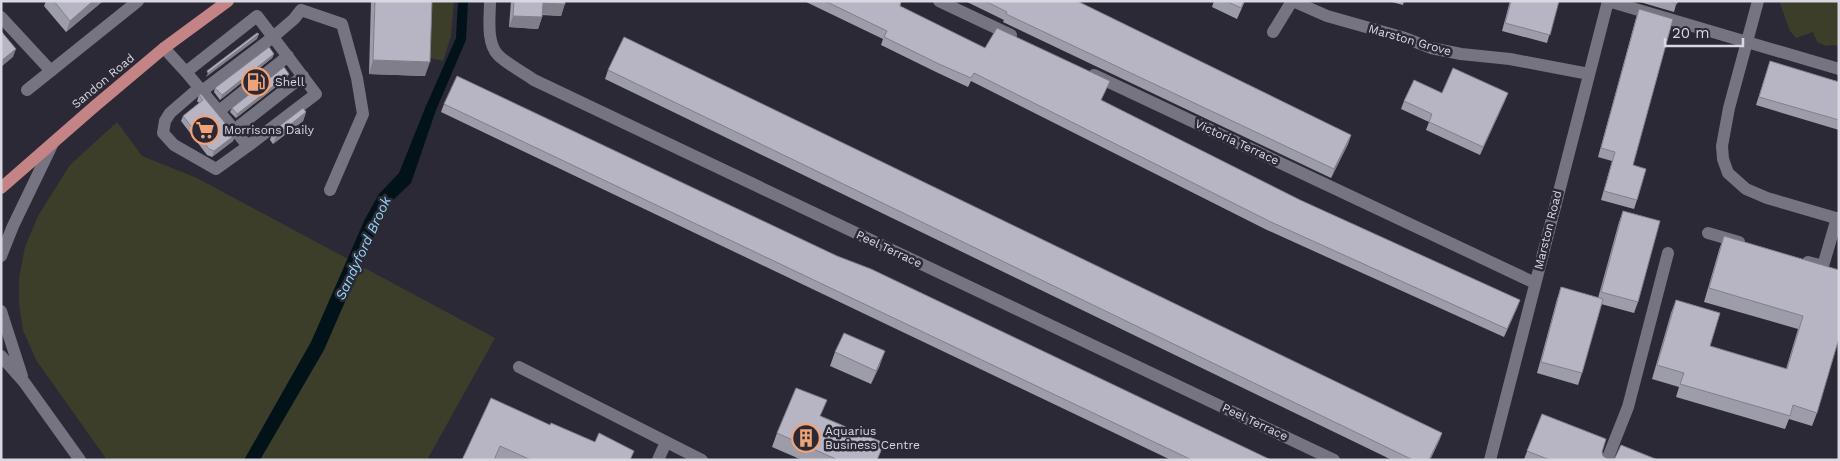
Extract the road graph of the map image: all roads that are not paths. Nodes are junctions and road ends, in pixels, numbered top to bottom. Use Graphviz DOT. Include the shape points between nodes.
graph roads {
  1 [pos="138,1"];
  2 [pos="228,1"];
  3 [pos="490,1"];
  4 [pos="939,1"];
  5 [pos="1293,1"];
  6 [pos="1608,1"];
  7 [pos="1758,1"];
  8 [pos="300,6"];
  9 [pos="1,17"];
  10 [pos="1273,32"];
  11 [pos="272,37"];
  12 [pos="1020,40"];
  13 [pos="1747,42"];
  14 [pos="164,48"];
  15 [pos="288,56"];
  16 [pos="1839,69"];
  17 [pos="1084,70"];
  18 [pos="51,71"];
  19 [pos="186,72"];
  20 [pos="1589,74"];
  21 [pos="303,76"];
  22 [pos="200,89"];
  23 [pos="27,90"];
  24 [pos="218,111"];
  25 [pos="234,130"];
  26 [pos="53,143"];
  27 [pos="248,146"];
  28 [pos="1,188"];
  29 [pos="330,190"];
  30 [pos="1838,218"];
  31 [pos="1708,233"];
  32 [pos="1756,247"];
  33 [pos="1668,253"];
  34 [pos="1,256"];
  35 [pos="1794,258"];
  36 [pos="1535,283"];
  37 [pos="1,311"];
  38 [pos="1,356"];
  39 [pos="520,367"];
  40 [pos="1,370"];
  41 [pos="24,382"];
  42 [pos="666,442"];
  43 [pos="80,460"];
  44 [pos="658,460"];
  45 [pos="702,460"];
  46 [pos="1334,460"];
  47 [pos="1490,460"];
  48 [pos="1607,460"];
  1 -- 18 [label="street"];
  2 -- 14 [label="main road, Sandon Road"];
  3 -- 46 [label="street, Peel Terrace" via="492,42 498,55 534,80"];
  4 -- 12 [label="street"];
  5 -- 10 [label="street, Marston Grove"];
  5 -- 20 [label="street, Marston Grove" via="1327,16 1431,48 1510,58"];
  6 -- 13 [label="street"];
  6 -- 20 [label="street, Marston Road"];
  7 -- 13 [label="street"];
  8 -- 11 [label="street" via="294,19"];
  8 -- 29 [label="street" via="342,24 363,114"];
  9 -- 18 [label="street"];
  11 -- 15 [label="street"];
  11 -- 19 [label="street" via="256,16"];
  11 -- 22 [label="street"];
  13 -- 16 [label="street"];
  13 -- 30 [label="street" via="1722,146 1728,173 1746,188 1767,198"];
  14 -- 19 [label="street"];
  14 -- 26 [label="main road, Sandon Road"];
  15 -- 21 [label="street"];
  15 -- 24 [label="street"];
  17 -- 36 [label="street, Victoria Terrace"];
  18 -- 23 [label="street"];
  19 -- 22 [label="street"];
  20 -- 36 [label="street, Marston Road"];
  21 -- 25 [label="street"];
  21 -- 27 [label="street" via="316,94"];
  22 -- 24 [label="street"];
  22 -- 27 [label="street" via="170,113 163,133 174,145 216,169"];
  24 -- 25 [label="street"];
  25 -- 27 [label="street"];
  26 -- 28 [label="main road, Sandon Road"];
  26 -- 34 [label="street" via="12,226"];
  30 -- 35 [label="street" via="1823,266"];
  31 -- 32 [label="street"];
  33 -- 48 [label="street" via="1628,407"];
  36 -- 47 [label="street, Marston Road"];
  37 -- 41 [label="street"];
  38 -- 41 [label="street"];
  39 -- 42 [label="street"];
  40 -- 41 [label="street"];
  41 -- 43 [label="street"];
  42 -- 44 [label="street"];
  42 -- 45 [label="street"];
}
